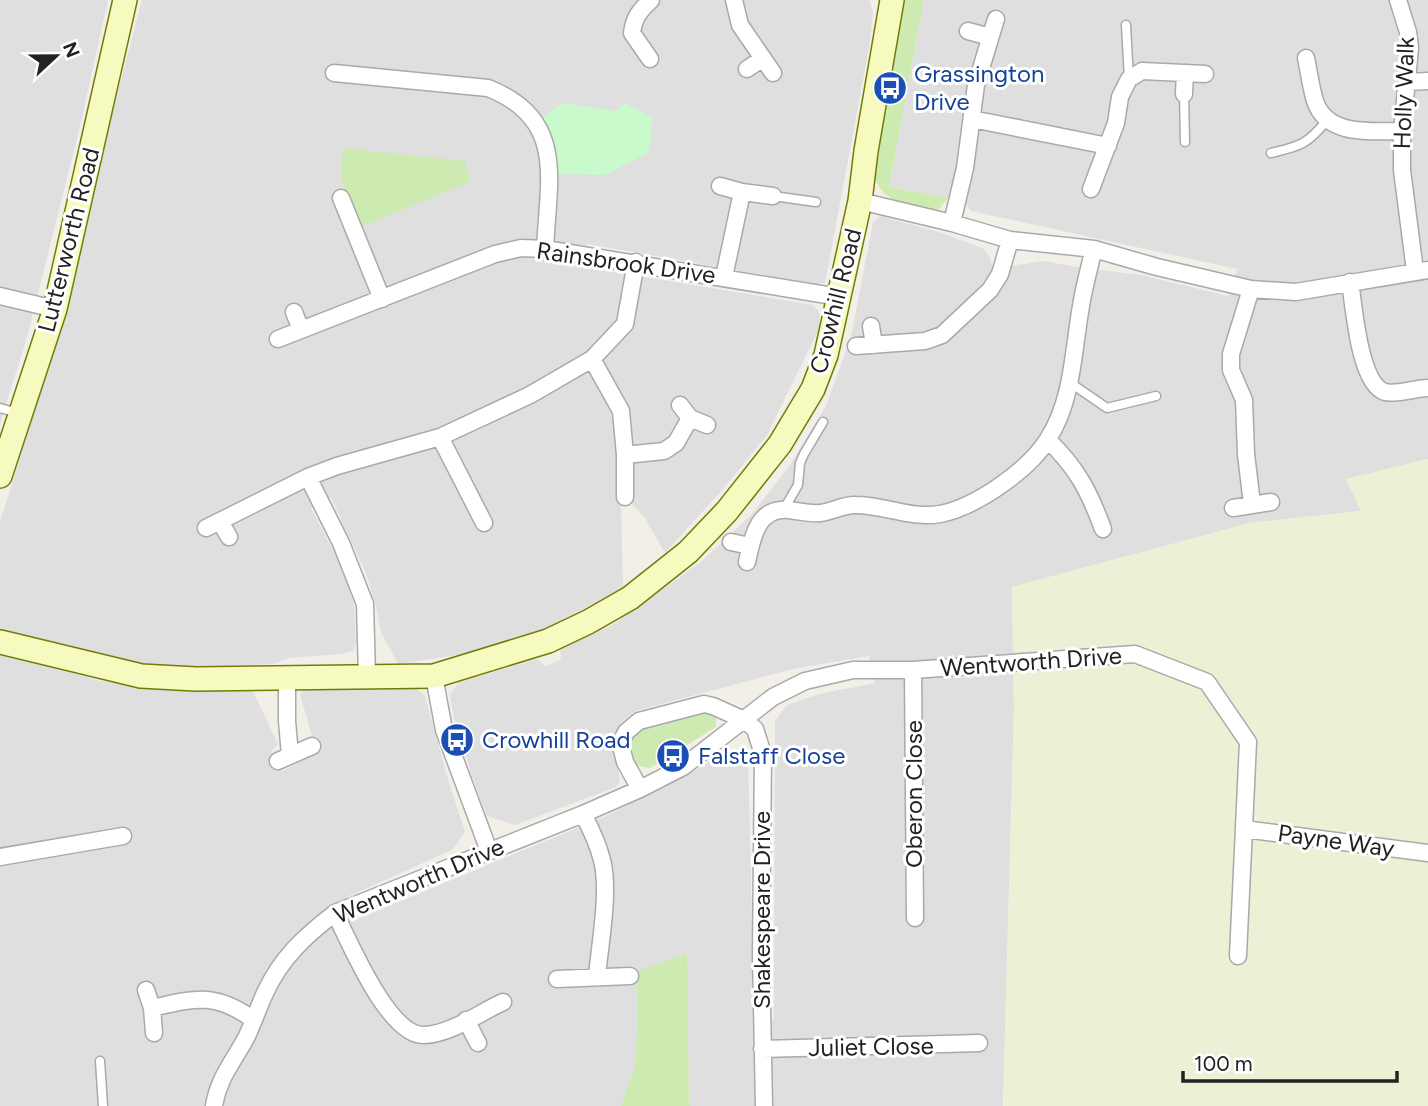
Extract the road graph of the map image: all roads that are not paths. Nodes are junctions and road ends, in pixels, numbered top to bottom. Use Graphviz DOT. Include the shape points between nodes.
graph roads {
  1 [pos="125,0"];
  2 [pos="651,0"];
  3 [pos="734,0"];
  4 [pos="892,0"];
  5 [pos="1398,0"];
  6 [pos="996,19"];
  7 [pos="1126,25"];
  8 [pos="968,31"];
  9 [pos="990,37"];
  10 [pos="763,58"];
  11 [pos="1306,58"];
  12 [pos="650,59"];
  13 [pos="747,69"];
  14 [pos="1327,72"];
  15 [pos="334,73"];
  16 [pos="773,73"];
  17 [pos="1185,73"];
  18 [pos="1205,74"];
  19 [pos="351,75"];
  20 [pos="1310,76"];
  21 [pos="1129,79"];
  22 [pos="1428,81"];
  23 [pos="1408,82"];
  24 [pos="349,92"];
  25 [pos="1184,94"];
  26 [pos="972,118"];
  27 [pos="1328,119"];
  28 [pos="1402,131"];
  29 [pos="1185,142"];
  30 [pos="1108,146"];
  31 [pos="1271,153"];
  32 [pos="720,186"];
  33 [pos="1091,190"];
  34 [pos="742,192"];
  35 [pos="773,196"];
  36 [pos="341,198"];
  37 [pos="860,201"];
  38 [pos="816,202"];
  39 [pos="952,223"];
  40 [pos="1010,240"];
  41 [pos="545,249"];
  42 [pos="1094,249"];
  43 [pos="636,262"];
  44 [pos="1422,271"];
  45 [pos="724,278"];
  46 [pos="1350,282"];
  47 [pos="1251,289"];
  48 [pos="0,296"];
  49 [pos="839,297"];
  50 [pos="382,299"];
  51 [pos="55,309"];
  52 [pos="294,312"];
  53 [pos="871,326"];
  54 [pos="301,330"];
  55 [pos="278,339"];
  56 [pos="874,345"];
  57 [pos="856,346"];
  58 [pos="592,359"];
  59 [pos="1069,382"];
  60 [pos="1428,388"];
  61 [pos="1156,396"];
  62 [pos="11,411"];
  63 [pos="823,422"];
  64 [pos="707,425"];
  65 [pos="440,436"];
  66 [pos="1048,440"];
  67 [pos="625,456"];
  68 [pos="0,476"];
  69 [pos="308,477"];
  70 [pos="625,497"];
  71 [pos="1111,501"];
  72 [pos="1271,502"];
  73 [pos="1252,504"];
  74 [pos="1096,508"];
  75 [pos="1233,508"];
  76 [pos="784,509"];
  77 [pos="485,514"];
  78 [pos="1103,529"];
  79 [pos="229,537"];
  80 [pos="731,542"];
  81 [pos="0,642"];
  82 [pos="913,670"];
  83 [pos="434,676"];
  84 [pos="367,677"];
  85 [pos="287,678"];
  86 [pos="744,720"];
  87 [pos="312,746"];
  88 [pos="640,789"];
  89 [pos="583,814"];
  90 [pos="1244,829"];
  91 [pos="122,836"];
  92 [pos="489,851"];
  93 [pos="1428,853"];
  94 [pos="0,857"];
  95 [pos="335,913"];
  96 [pos="915,918"];
  97 [pos="1238,956"];
  98 [pos="597,976"];
  99 [pos="630,976"];
  100 [pos="557,979"];
  101 [pos="146,990"];
  102 [pos="503,1002"];
  103 [pos="152,1008"];
  104 [pos="254,1020"];
  105 [pos="466,1020"];
  106 [pos="154,1033"];
  107 [pos="478,1043"];
  108 [pos="979,1043"];
  109 [pos="762,1049"];
  110 [pos="100,1061"];
  111 [pos="103,1106"];
  112 [pos="215,1106"];
  113 [pos="764,1106"];
  1 -- 51 [label="street, Lutterworth Road"];
  2 -- 12 [label="street" via="639,11 632,33 635,51"];
  3 -- 10 [label="street" via="740,25"];
  4 -- 37 [label="street, Crowhill Road"];
  5 -- 23 [label="street, Holly Walk" via="1410,48"];
  6 -- 9 [label="street"];
  7 -- 21 [label="lane"];
  8 -- 9 [label="street"];
  9 -- 26 [label="street"];
  10 -- 13 [label="street"];
  10 -- 16 [label="street"];
  11 -- 20 [label="street"];
  14 -- 20 [label="street"];
  15 -- 19 [label="street"];
  17 -- 18 [label="street"];
  17 -- 21 [label="street" via="1142,71"];
  17 -- 25 [label="street"];
  19 -- 24 [label="street"];
  19 -- 41 [label="street" via="488,88 523,107 538,125 549,157"];
  20 -- 27 [label="street" via="1316,104"];
  21 -- 30 [label="street"];
  22 -- 23 [label="street"];
  23 -- 28 [label="street, Holly Walk"];
  25 -- 29 [label="lane"];
  26 -- 30 [label="street"];
  26 -- 39 [label="street"];
  27 -- 28 [label="street" via="1353,131"];
  27 -- 31 [label="lane" via="1300,146"];
  28 -- 44 [label="street, Holly Walk" via="1402,170"];
  30 -- 33 [label="street"];
  32 -- 34 [label="street"];
  34 -- 35 [label="street"];
  34 -- 45 [label="street"];
  35 -- 38 [label="lane"];
  36 -- 50 [label="street"];
  37 -- 39 [label="street"];
  37 -- 49 [label="street, Crowhill Road"];
  39 -- 40 [label="street"];
  40 -- 42 [label="street"];
  40 -- 56 [label="street" via="990,290 953,327 925,341"];
  41 -- 43 [label="street, Rainsbrook Drive"];
  41 -- 50 [label="street, Rainsbrook Drive" via="495,254"];
  42 -- 47 [label="street"];
  42 -- 59 [label="street"];
  43 -- 45 [label="street, Rainsbrook Drive"];
  43 -- 58 [label="street" via="625,324"];
  44 -- 46 [label="street"];
  45 -- 49 [label="street, Rainsbrook Drive"];
  46 -- 47 [label="street" via="1296,292"];
  46 -- 60 [label="street" via="1363,358 1376,387 1387,393"];
  47 -- 73 [label="street" via="1231,354 1231,370 1244,400"];
  48 -- 51 [label="street"];
  49 -- 83 [label="street, Crowhill Road" via="818,378 793,425 744,491 688,552 630,597 588,622 548,641"];
  50 -- 54 [label="street, Rainsbrook Drive"];
  51 -- 62 [label="street, Lutterworth Road"];
  52 -- 54 [label="street"];
  53 -- 56 [label="street"];
  54 -- 55 [label="street, Rainsbrook Drive"];
  56 -- 57 [label="street"];
  58 -- 65 [label="street" via="530,395"];
  58 -- 67 [label="street" via="621,411"];
  59 -- 61 [label="lane" via="1107,408"];
  59 -- 66 [label="street"];
  62 -- 68 [label="street, Lutterworth Road"];
  63 -- 76 [label="lane" via="804,454 797,485"];
  64 -- 67 [label="street" via="685,411 676,443 664,451"];
  65 -- 69 [label="street"];
  65 -- 77 [label="street"];
  66 -- 74 [label="street" via="1076,470"];
  66 -- 76 [label="street" via="1007,480 940,514 852,504 822,513"];
  67 -- 70 [label="street"];
  69 -- 79 [label="street" via="213,524"];
  69 -- 84 [label="street" via="365,604"];
  71 -- 74 [label="street"];
  72 -- 73 [label="street"];
  73 -- 75 [label="street"];
  74 -- 78 [label="street"];
  76 -- 80 [label="street" via="760,522 752,534 749,554"];
  81 -- 85 [label="street, Crowhill Road" via="141,676"];
  82 -- 86 [label="street, Wentworth Drive" via="853,670 805,681 773,697"];
  82 -- 90 [label="street, Wentworth Drive" via="1135,654 1207,682 1248,743"];
  82 -- 96 [label="street, Oberon Close"];
  83 -- 84 [label="street, Crowhill Road"];
  83 -- 92 [label="street" via="444,730"];
  84 -- 85 [label="street, Crowhill Road"];
  85 -- 87 [label="street" via="284,758"];
  86 -- 88 [label="street, Wentworth Drive" via="682,766"];
  86 -- 88 [label="street" via="704,704 639,721 626,732 622,750"];
  86 -- 109 [label="street, Shakespeare Drive" via="755,729 763,754"];
  88 -- 89 [label="street, Wentworth Drive"];
  89 -- 92 [label="street, Wentworth Drive"];
  89 -- 98 [label="street" via="605,880"];
  90 -- 93 [label="street, Payne Way"];
  90 -- 97 [label="street, Wentworth Drive"];
  91 -- 94 [label="street"];
  92 -- 95 [label="street, Wentworth Drive"];
  95 -- 104 [label="street, Wentworth Drive" via="287,954"];
  95 -- 105 [label="street" via="378,996 402,1027 421,1036"];
  98 -- 99 [label="street"];
  98 -- 100 [label="street"];
  101 -- 103 [label="street"];
  102 -- 105 [label="street"];
  103 -- 104 [label="street" via="194,998 235,1006"];
  103 -- 106 [label="street"];
  104 -- 112 [label="street, Wentworth Drive" via="221,1078"];
  105 -- 107 [label="street"];
  108 -- 109 [label="street, Juliet Close"];
  109 -- 113 [label="street, Shakespeare Drive"];
  110 -- 111 [label="lane"];
}
